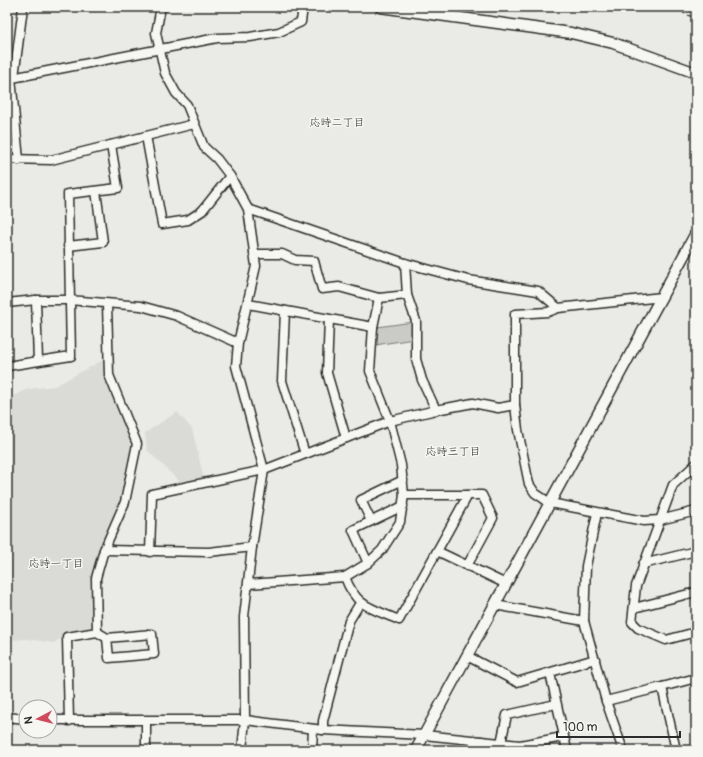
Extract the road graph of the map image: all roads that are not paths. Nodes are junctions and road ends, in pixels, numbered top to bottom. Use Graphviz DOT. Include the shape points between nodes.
graph roads {
  1 [pos="23,7"];
  2 [pos="161,7"];
  3 [pos="303,7"];
  4 [pos="380,7"];
  5 [pos="442,11"];
  6 [pos="158,50"];
  7 [pos="696,73"];
  8 [pos="10,78"];
  9 [pos="194,124"];
  10 [pos="146,136"];
  11 [pos="111,145"];
  12 [pos="7,159"];
  13 [pos="19,160"];
  14 [pos="230,176"];
  15 [pos="96,191"];
  16 [pos="248,209"];
  17 [pos="696,233"];
  18 [pos="68,246"];
  19 [pos="254,254"];
  20 [pos="404,263"];
  21 [pos="407,295"];
  22 [pos="662,297"];
  23 [pos="379,298"];
  24 [pos="36,300"];
  25 [pos="68,300"];
  26 [pos="7,303"];
  27 [pos="107,304"];
  28 [pos="248,304"];
  29 [pos="558,308"];
  30 [pos="285,312"];
  31 [pos="329,319"];
  32 [pos="373,327"];
  33 [pos="238,343"];
  34 [pos="38,361"];
  35 [pos="7,366"];
  36 [pos="515,405"];
  37 [pos="436,410"];
  38 [pos="390,421"];
  39 [pos="346,438"];
  40 [pos="305,454"];
  41 [pos="696,465"];
  42 [pos="264,470"];
  43 [pos="402,480"];
  44 [pos="404,495"];
  45 [pos="468,495"];
  46 [pos="550,503"];
  47 [pos="403,506"];
  48 [pos="696,511"];
  49 [pos="597,513"];
  50 [pos="660,520"];
  51 [pos="371,521"];
  52 [pos="252,547"];
  53 [pos="104,550"];
  54 [pos="437,551"];
  55 [pos="696,551"];
  56 [pos="150,552"];
  57 [pos="368,563"];
  58 [pos="643,564"];
  59 [pos="467,566"];
  60 [pos="344,577"];
  61 [pos="248,584"];
  62 [pos="506,584"];
  63 [pos="696,592"];
  64 [pos="360,603"];
  65 [pos="495,605"];
  66 [pos="634,608"];
  67 [pos="584,621"];
  68 [pos="96,632"];
  69 [pos="696,632"];
  70 [pos="107,638"];
  71 [pos="467,656"];
  72 [pos="595,660"];
  73 [pos="550,673"];
  74 [pos="696,678"];
  75 [pos="662,688"];
  76 [pos="606,701"];
  77 [pos="556,704"];
  78 [pos="7,717"];
  79 [pos="18,719"];
  80 [pos="58,720"];
  81 [pos="245,720"];
  82 [pos="68,721"];
  83 [pos="146,721"];
  84 [pos="313,729"];
  85 [pos="323,730"];
  86 [pos="424,735"];
  87 [pos="563,737"];
  88 [pos="481,741"];
  89 [pos="501,743"];
  90 [pos="521,748"];
  91 [pos="146,750"];
  92 [pos="242,750"];
  93 [pos="312,750"];
  94 [pos="416,750"];
  95 [pos="479,750"];
  96 [pos="567,750"];
  97 [pos="622,750"];
  98 [pos="676,750"];
  1 -- 8 [label="street"];
  2 -- 6 [label="street" via="156,33"];
  3 -- 6 [label="street" via="301,22 279,32 250,37 217,38"];
  4 -- 5 [label="street"];
  5 -- 7 [label="street" via="571,33 613,43"];
  6 -- 8 [label="street"];
  6 -- 9 [label="street" via="165,73 186,105"];
  8 -- 13 [label="street"];
  9 -- 10 [label="street"];
  9 -- 14 [label="street" via="204,147"];
  10 -- 11 [label="street"];
  10 -- 14 [label="street" via="162,224 188,220 202,211"];
  11 -- 13 [label="street" via="51,160"];
  11 -- 15 [label="street" via="118,188"];
  12 -- 13 [label="street"];
  14 -- 16 [label="street"];
  15 -- 18 [label="street" via="68,194"];
  15 -- 18 [label="street" via="103,242"];
  16 -- 19 [label="street"];
  16 -- 20 [label="street"];
  17 -- 22 [label="street"];
  18 -- 25 [label="street"];
  19 -- 23 [label="street" via="282,254 295,260 314,261 322,289 340,287"];
  19 -- 28 [label="street" via="256,266"];
  20 -- 21 [label="street"];
  20 -- 29 [label="street" via="468,280 538,291"];
  21 -- 23 [label="street"];
  21 -- 37 [label="street" via="416,321 416,359 422,380"];
  22 -- 29 [label="street"];
  22 -- 46 [label="street"];
  23 -- 32 [label="street"];
  24 -- 25 [label="street"];
  24 -- 26 [label="street"];
  24 -- 34 [label="street"];
  25 -- 27 [label="street"];
  25 -- 34 [label="street" via="71,356"];
  27 -- 33 [label="street" via="141,306 178,316"];
  27 -- 53 [label="street" via="109,375 137,444 125,502"];
  28 -- 30 [label="street"];
  28 -- 33 [label="street"];
  29 -- 36 [label="street" via="548,312 515,314"];
  30 -- 31 [label="street"];
  30 -- 40 [label="street" via="282,381"];
  31 -- 32 [label="street"];
  31 -- 39 [label="street" via="327,373"];
  32 -- 38 [label="street" via="370,371"];
  33 -- 42 [label="street" via="238,378"];
  34 -- 35 [label="street"];
  36 -- 37 [label="street" via="498,408 473,403"];
  36 -- 46 [label="street" via="529,484 535,493"];
  37 -- 38 [label="street"];
  38 -- 39 [label="street"];
  38 -- 43 [label="street" via="401,465"];
  39 -- 40 [label="street"];
  40 -- 42 [label="street"];
  41 -- 50 [label="street" via="673,485"];
  42 -- 52 [label="street"];
  42 -- 56 [label="street" via="152,494"];
  43 -- 44 [label="street"];
  43 -- 51 [label="street" via="361,500"];
  44 -- 45 [label="street"];
  44 -- 47 [label="street"];
  45 -- 54 [label="street"];
  45 -- 59 [label="street" via="482,495 493,518"];
  46 -- 49 [label="street"];
  46 -- 62 [label="street"];
  47 -- 51 [label="street"];
  47 -- 57 [label="street" via="400,522 393,536"];
  48 -- 50 [label="street"];
  49 -- 50 [label="street" via="644,521"];
  49 -- 67 [label="street" via="586,566"];
  50 -- 58 [label="street"];
  51 -- 57 [label="street" via="353,530"];
  52 -- 56 [label="street" via="210,552"];
  52 -- 61 [label="street"];
  53 -- 56 [label="street"];
  53 -- 68 [label="street" via="96,578"];
  54 -- 59 [label="street"];
  54 -- 64 [label="street" via="399,620"];
  55 -- 58 [label="street"];
  57 -- 60 [label="street"];
  58 -- 66 [label="street" via="636,586"];
  59 -- 62 [label="street"];
  60 -- 61 [label="street"];
  60 -- 64 [label="street"];
  61 -- 81 [label="street" via="244,617"];
  62 -- 65 [label="street"];
  63 -- 66 [label="street"];
  64 -- 85 [label="street" via="349,621"];
  65 -- 67 [label="street"];
  65 -- 71 [label="street"];
  66 -- 69 [label="street" via="632,622 638,628 666,640"];
  67 -- 72 [label="street"];
  68 -- 70 [label="street"];
  68 -- 82 [label="street" via="67,637"];
  70 -- 70 [label="street" via="109,658 154,654 152,634"];
  71 -- 73 [label="street" via="517,682"];
  71 -- 86 [label="street"];
  72 -- 73 [label="street"];
  72 -- 76 [label="street"];
  73 -- 77 [label="street"];
  74 -- 75 [label="street"];
  75 -- 76 [label="street"];
  75 -- 98 [label="street"];
  76 -- 97 [label="street"];
  77 -- 87 [label="street"];
  77 -- 89 [label="street" via="507,715"];
  78 -- 79 [label="street"];
  80 -- 82 [label="street"];
  81 -- 83 [label="street"];
  81 -- 84 [label="street"];
  81 -- 92 [label="street"];
  82 -- 83 [label="street"];
  83 -- 91 [label="street"];
  84 -- 85 [label="street"];
  84 -- 93 [label="street"];
  85 -- 86 [label="street"];
  86 -- 88 [label="street"];
  86 -- 94 [label="street"];
  87 -- 90 [label="street"];
  87 -- 96 [label="street"];
  88 -- 89 [label="street"];
  88 -- 95 [label="street"];
  89 -- 90 [label="street"];
}
